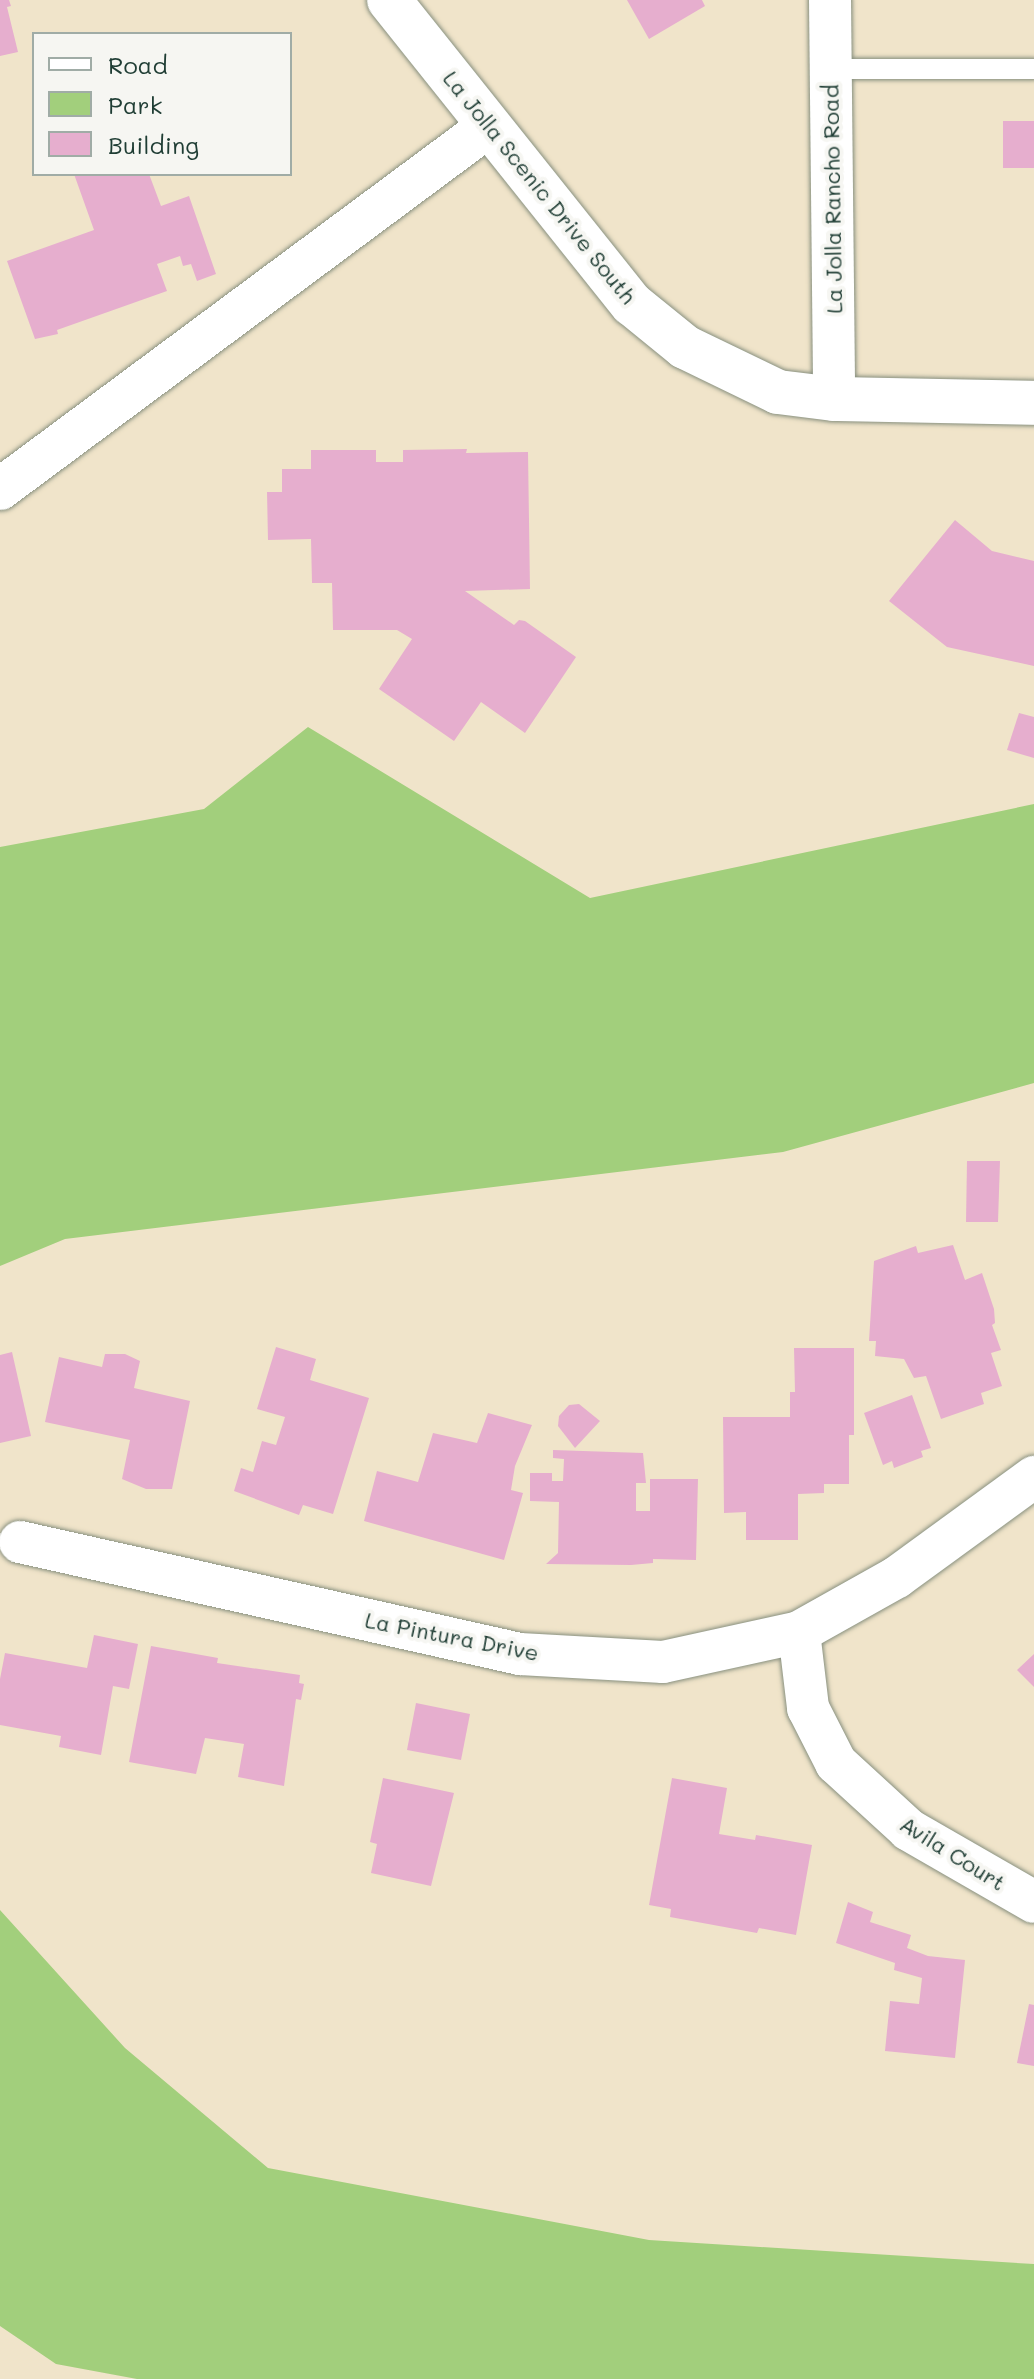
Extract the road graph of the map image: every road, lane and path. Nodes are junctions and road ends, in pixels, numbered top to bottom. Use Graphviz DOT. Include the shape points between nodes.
graph roads {
  1 [pos="389,0"];
  2 [pos="830,0"];
  3 [pos="831,69"];
  4 [pos="1034,69"];
  5 [pos="489,126"];
  6 [pos="834,399"];
  7 [pos="1034,403"];
  8 [pos="0,489"];
  9 [pos="1034,1477"];
  10 [pos="20,1542"];
  11 [pos="799,1632"];
  12 [pos="1034,1902"];
  1 -- 5 [label="street, La Jolla Scenic Drive South"];
  2 -- 3 [label="street, La Jolla Rancho Road"];
  3 -- 4 [label="lane"];
  3 -- 6 [label="street, La Jolla Rancho Road"];
  5 -- 6 [label="street, La Jolla Scenic Drive South" via="632,304 685,347 778,392"];
  5 -- 8 [label="street"];
  6 -- 7 [label="street, La Jolla Scenic Drive South"];
  9 -- 11 [label="street, La Pintura Drive" via="897,1577"];
  10 -- 11 [label="street, La Pintura Drive" via="520,1654 663,1662"];
  11 -- 12 [label="street, Avila Court" via="808,1708 836,1763 909,1830"];
}
